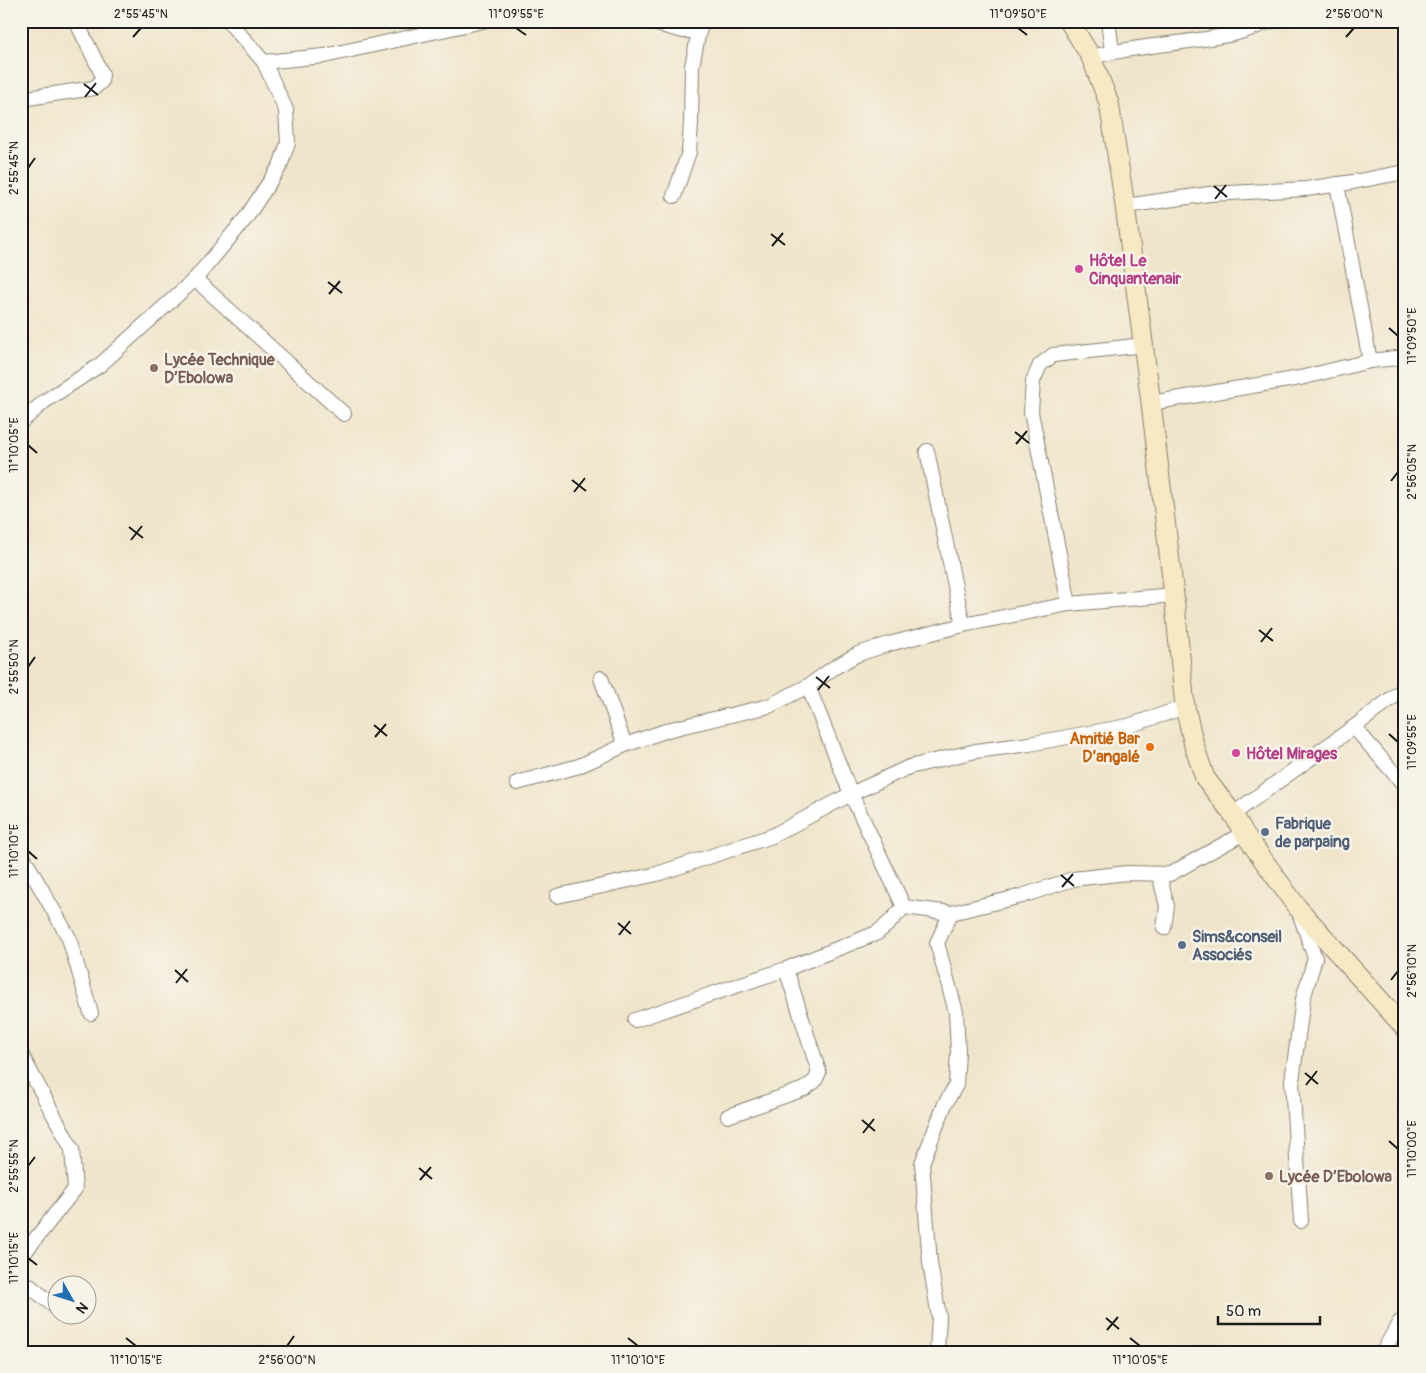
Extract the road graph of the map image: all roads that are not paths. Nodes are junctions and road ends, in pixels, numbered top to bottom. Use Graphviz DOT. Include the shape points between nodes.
graph roads {
  1 [pos="76,21"];
  2 [pos="228,21"];
  3 [pos="482,21"];
  4 [pos="646,21"];
  5 [pos="1069,21"];
  6 [pos="1108,21"];
  7 [pos="1274,21"];
  8 [pos="702,26"];
  9 [pos="1112,51"];
  10 [pos="1091,57"];
  11 [pos="264,62"];
  12 [pos="21,99"];
  13 [pos="1405,172"];
  14 [pos="1337,184"];
  15 [pos="674,196"];
  16 [pos="1125,206"];
  17 [pos="195,279"];
  18 [pos="1144,345"];
  19 [pos="1405,357"];
  20 [pos="1370,360"];
  21 [pos="1152,403"];
  22 [pos="344,414"];
  23 [pos="21,422"];
  24 [pos="927,451"];
  25 [pos="1174,595"];
  26 [pos="1069,604"];
  27 [pos="963,625"];
  28 [pos="601,678"];
  29 [pos="808,686"];
  30 [pos="1405,688"];
  31 [pos="1185,707"];
  32 [pos="1354,727"];
  33 [pos="625,745"];
  34 [pos="517,783"];
  35 [pos="1405,786"];
  36 [pos="851,794"];
  37 [pos="1233,814"];
  38 [pos="1244,833"];
  39 [pos="21,853"];
  40 [pos="1159,874"];
  41 [pos="558,896"];
  42 [pos="1297,907"];
  43 [pos="904,908"];
  44 [pos="951,913"];
  45 [pos="1164,928"];
  46 [pos="786,969"];
  47 [pos="91,1013"];
  48 [pos="635,1020"];
  49 [pos="1405,1028"];
  50 [pos="21,1054"];
  51 [pos="728,1116"];
  52 [pos="1301,1221"];
  53 [pos="21,1257"];
  54 [pos="21,1278"];
  55 [pos="48,1301"];
  56 [pos="1405,1318"];
  57 [pos="937,1352"];
  58 [pos="1383,1352"];
  1 -- 12 [label="street" via="102,74 100,82 94,88"];
  2 -- 11 [label="street"];
  3 -- 11 [label="street" via="324,56"];
  4 -- 8 [label="street" via="683,32"];
  5 -- 10 [label="street"];
  6 -- 9 [label="street"];
  7 -- 9 [label="street" via="1234,34"];
  8 -- 15 [label="street" via="692,66 689,152"];
  9 -- 10 [label="street"];
  10 -- 16 [label="street" via="1109,103"];
  11 -- 17 [label="street" via="286,110 288,143 280,166 246,218"];
  13 -- 14 [label="street"];
  14 -- 16 [label="street" via="1306,189 1209,194"];
  14 -- 20 [label="street"];
  16 -- 18 [label="street"];
  17 -- 22 [label="street"];
  17 -- 23 [label="street" via="100,365 45,401"];
  18 -- 21 [label="street"];
  18 -- 26 [label="street" via="1053,355 1040,365 1033,381 1031,412"];
  19 -- 20 [label="street"];
  20 -- 21 [label="street" via="1300,378"];
  21 -- 25 [label="street"];
  24 -- 27 [label="street"];
  25 -- 26 [label="street"];
  25 -- 31 [label="street"];
  26 -- 27 [label="street"];
  27 -- 29 [label="street" via="858,654"];
  28 -- 33 [label="street"];
  29 -- 33 [label="street" via="769,706 670,729"];
  29 -- 36 [label="street"];
  30 -- 32 [label="street"];
  31 -- 36 [label="street" via="1128,726 976,750 909,767"];
  31 -- 37 [label="street" via="1205,778"];
  32 -- 35 [label="street"];
  32 -- 37 [label="street"];
  33 -- 34 [label="street" via="579,766"];
  36 -- 41 [label="street" via="772,836 657,874"];
  36 -- 43 [label="street"];
  37 -- 38 [label="street"];
  38 -- 40 [label="street" via="1170,874"];
  38 -- 42 [label="street"];
  39 -- 47 [label="street" via="69,938"];
  40 -- 44 [label="street" via="1127,873 1073,879 1022,896"];
  40 -- 45 [label="street" via="1167,906"];
  42 -- 49 [label="street"];
  42 -- 52 [label="street" via="1315,958 1303,1000 1292,1081"];
  43 -- 44 [label="street"];
  43 -- 46 [label="street" via="876,933"];
  44 -- 57 [label="street" via="937,943 956,1012 956,1085 922,1163 930,1263 939,1317"];
  46 -- 48 [label="street"];
  46 -- 51 [label="street" via="819,1072 815,1081 804,1089"];
  50 -- 53 [label="street" via="72,1149 75,1189"];
  54 -- 55 [label="street"];
  56 -- 58 [label="street"];
}
